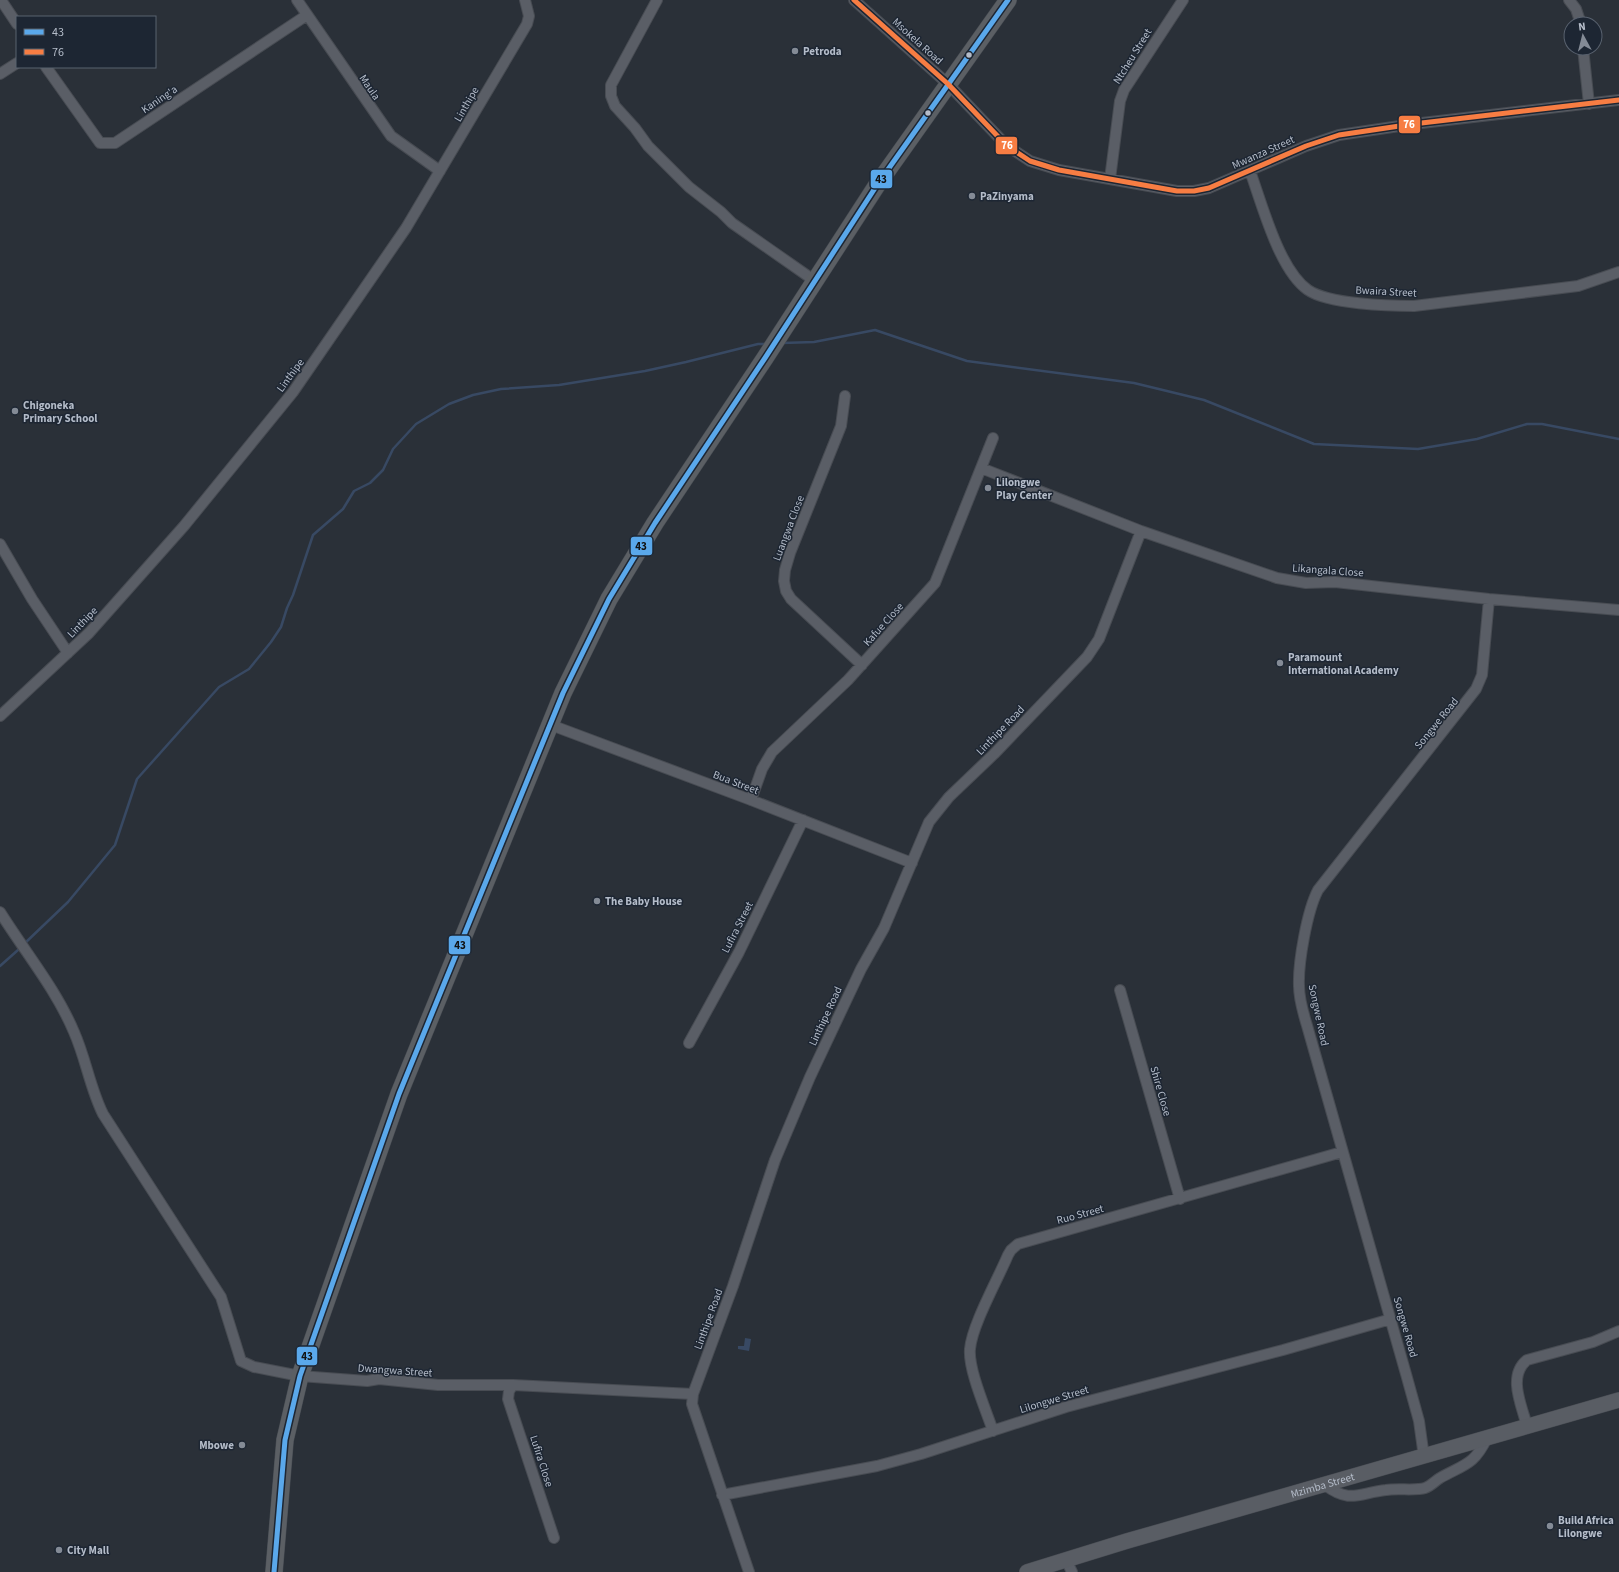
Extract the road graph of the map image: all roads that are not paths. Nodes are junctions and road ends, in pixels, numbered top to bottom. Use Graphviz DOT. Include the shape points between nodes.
graph roads {
  1 [pos="1,0"];
  2 [pos="297,0"];
  3 [pos="524,0"];
  4 [pos="657,0"];
  5 [pos="854,0"];
  6 [pos="1008,0"];
  7 [pos="1183,0"];
  8 [pos="1569,0"];
  9 [pos="308,15"];
  10 [pos="1578,16"];
  11 [pos="16,22"];
  12 [pos="1584,56"];
  13 [pos="16,64"];
  14 [pos="47,68"];
  15 [pos="0,74"];
  16 [pos="948,84"];
  17 [pos="1619,100"];
  18 [pos="1590,104"];
  19 [pos="440,171"];
  20 [pos="1250,171"];
  21 [pos="1110,179"];
  22 [pos="1619,272"];
  23 [pos="815,282"];
  24 [pos="845,396"];
  25 [pos="993,438"];
  26 [pos="981,468"];
  27 [pos="1142,531"];
  28 [pos="0,544"];
  29 [pos="1488,599"];
  30 [pos="1619,610"];
  31 [pos="68,653"];
  32 [pos="862,665"];
  33 [pos="0,716"];
  34 [pos="551,725"];
  35 [pos="751,800"];
  36 [pos="803,820"];
  37 [pos="912,864"];
  38 [pos="0,912"];
  39 [pos="1120,990"];
  40 [pos="689,1043"];
  41 [pos="1342,1152"];
  42 [pos="1180,1199"];
  43 [pos="1391,1319"];
  44 [pos="1619,1331"];
  45 [pos="300,1376"];
  46 [pos="511,1388"];
  47 [pos="693,1394"];
  48 [pos="1619,1400"];
  49 [pos="1527,1426"];
  50 [pos="993,1431"];
  51 [pos="1487,1438"];
  52 [pos="1424,1457"];
  53 [pos="1326,1485"];
  54 [pos="722,1495"];
  55 [pos="554,1538"];
  56 [pos="1069,1566"];
  57 [pos="274,1572"];
  58 [pos="749,1572"];
  59 [pos="1027,1572"];
  1 -- 11 [label="street"];
  2 -- 9 [label="street, Maula"];
  3 -- 19 [label="street, Linthipe" via="529,16 527,24"];
  4 -- 23 [label="street" via="611,85 611,96 615,106 648,146 689,187 732,224"];
  5 -- 16 [label="street, Msokela Road"];
  6 -- 16 [label="highway"];
  7 -- 21 [label="street, Ntcheu Street" via="1124,90 1120,101"];
  8 -- 10 [label="street"];
  9 -- 14 [label="street, Kaning'a" via="115,143 100,143"];
  9 -- 19 [label="street, Maula" via="391,136"];
  12 -- 18 [label="street"];
  13 -- 15 [label="street"];
  16 -- 21 [label="street, Mwanza Street" via="1006,145 1030,161"];
  16 -- 23 [label="highway" via="877,185"];
  17 -- 18 [label="street, Mwanza Street"];
  18 -- 20 [label="street, Mwanza Street" via="1344,134 1306,146"];
  19 -- 31 [label="street, Linthipe" via="354,305 293,392 184,526 89,633"];
  20 -- 21 [label="street, Mwanza Street" via="1209,188 1185,192"];
  20 -- 22 [label="street, Bwaira Street" via="1281,254 1308,290 1326,297 1350,302 1414,306 1578,286"];
  23 -- 34 [label="highway" via="628,567 563,693"];
  24 -- 32 [label="street, Luangwa Close" via="841,426 790,553 784,581 791,599"];
  25 -- 26 [label="street, Kafue Close"];
  26 -- 27 [label="street, Likangala Close"];
  26 -- 32 [label="street, Kafue Close" via="935,582"];
  27 -- 29 [label="street, Likangala Close" via="1277,578 1306,583 1335,582"];
  27 -- 37 [label="street, Linthipe Road" via="1099,639 1087,658 937,810 928,822"];
  28 -- 31 [label="street"];
  29 -- 30 [label="street, Likangala Close"];
  29 -- 41 [label="street, Songwe Road" via="1482,675 1476,689 1324,882 1309,911 1299,987"];
  31 -- 33 [label="street, Linthipe"];
  32 -- 35 [label="street, Kafue Close" via="772,752 762,769"];
  34 -- 35 [label="street, Bua Street"];
  34 -- 45 [label="highway" via="399,1094"];
  35 -- 36 [label="street, Bua Street"];
  36 -- 37 [label="street, Bua Street"];
  36 -- 40 [label="street, Lufira Street" via="739,952"];
  37 -- 47 [label="street, Linthipe Road" via="884,928 857,976 810,1077 775,1160"];
  38 -- 45 [label="street, Dwangwa Street" via="54,992 75,1033 103,1114 221,1297 241,1361 254,1367"];
  39 -- 42 [label="street, Shire Close"];
  41 -- 42 [label="street, Ruo Street"];
  41 -- 43 [label="street, Songwe Road"];
  42 -- 50 [label="street, Ruo Street" via="1018,1244 1011,1250 973,1332 970,1350 972,1366"];
  43 -- 50 [label="street, Lilongwe Street" via="1066,1407"];
  43 -- 52 [label="street, Songwe Road" via="1418,1421"];
  44 -- 49 [label="street" via="1593,1342 1527,1360 1522,1364 1518,1369 1516,1383"];
  45 -- 46 [label="street, Dwangwa Street"];
  45 -- 57 [label="highway" via="286,1440"];
  46 -- 47 [label="street, Dwangwa Street"];
  46 -- 55 [label="street, Lufira Close" via="508,1399"];
  47 -- 54 [label="street, Linthipe Road" via="692,1404"];
  48 -- 49 [label="main road, Mzimba Street"];
  49 -- 51 [label="main road, Mzimba Street"];
  50 -- 54 [label="street, Lilongwe Street" via="877,1466"];
  51 -- 52 [label="main road, Mzimba Street"];
  51 -- 53 [label="street" via="1480,1453 1471,1462 1426,1488 1390,1489 1355,1496 1335,1492"];
  52 -- 53 [label="main road, Mzimba Street"];
  53 -- 56 [label="main road, Mzimba Street"];
  54 -- 58 [label="street, Linthipe Road"];
  56 -- 59 [label="main road, Mzimba Street"];
}
